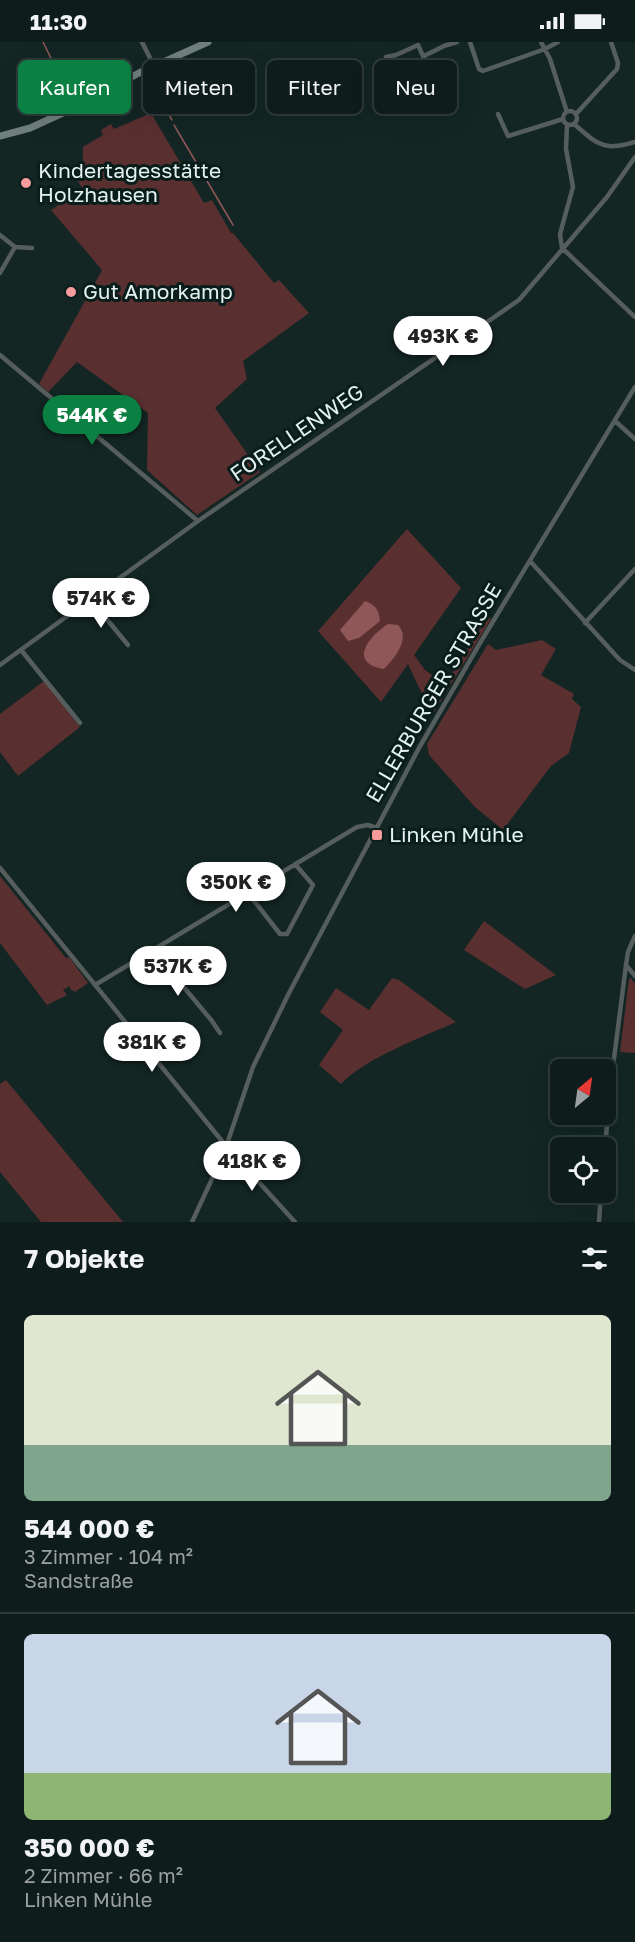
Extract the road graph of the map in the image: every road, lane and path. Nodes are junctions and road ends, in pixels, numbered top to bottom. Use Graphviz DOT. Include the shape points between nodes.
graph roads {
  1 [pos="142,42"];
  2 [pos="208,42"];
  3 [pos="457,42"];
  4 [pos="470,42"];
  5 [pos="541,42"];
  6 [pos="558,42"];
  7 [pos="611,42"];
  8 [pos="544,49"];
  9 [pos="424,56"];
  10 [pos="386,57"];
  11 [pos="151,60"];
  12 [pos="168,60"];
  13 [pos="426,60"];
  14 [pos="143,72"];
  15 [pos="567,112"];
  16 [pos="498,114"];
  17 [pos="576,114"];
  18 [pos="563,119"];
  19 [pos="574,124"];
  20 [pos="567,125"];
  21 [pos="0,136"];
  22 [pos="635,142"];
  23 [pos="635,157"];
  24 [pos="0,235"];
  25 [pos="15,247"];
  26 [pos="32,248"];
  27 [pos="562,248"];
  28 [pos="0,273"];
  29 [pos="635,317"];
  30 [pos="0,355"];
  31 [pos="635,387"];
  32 [pos="615,421"];
  33 [pos="635,439"];
  34 [pos="198,521"];
  35 [pos="530,561"];
  36 [pos="635,569"];
  37 [pos="91,600"];
  38 [pos="585,623"];
  39 [pos="128,645"];
  40 [pos="21,650"];
  41 [pos="0,665"];
  42 [pos="635,670"];
  43 [pos="80,723"];
  44 [pos="377,828"];
  45 [pos="295,864"];
  46 [pos="0,868"];
  47 [pos="248,893"];
  48 [pos="635,936"];
  49 [pos="153,949"];
  50 [pos="626,965"];
  51 [pos="635,976"];
  52 [pos="95,986"];
  53 [pos="220,1033"];
  54 [pos="606,1137"];
  55 [pos="226,1146"];
  56 [pos="600,1203"];
  57 [pos="192,1222"];
  58 [pos="295,1222"];
  59 [pos="599,1222"];
  1 -- 11 [label="street"];
  2 -- 12 [label="street"];
  3 -- 9 [label="street"];
  4 -- 8 [label="street" via="483,71"];
  5 -- 8 [label="street"];
  6 -- 8 [label="street"];
  7 -- 17 [label="street" via="617,69"];
  8 -- 15 [label="street"];
  9 -- 10 [label="street" via="418,45"];
  9 -- 13 [label="street"];
  14 -- 21 [label="street" via="30,128"];
  15 -- 17 [label="street"];
  15 -- 18 [label="street"];
  16 -- 18 [label="street" via="508,136"];
  17 -- 19 [label="street"];
  18 -- 20 [label="street"];
  19 -- 20 [label="street"];
  19 -- 22 [label="street" via="608,147"];
  20 -- 27 [label="street" via="566,149 573,187 560,234"];
  23 -- 27 [label="street, FORELLENWEG" via="607,197"];
  24 -- 25 [label="street"];
  25 -- 26 [label="street"];
  25 -- 28 [label="street"];
  27 -- 29 [label="street"];
  27 -- 34 [label="street, FORELLENWEG" via="510,307"];
  30 -- 34 [label="street"];
  31 -- 32 [label="street, ELLERBURGER STRASSE"];
  32 -- 33 [label="street"];
  32 -- 35 [label="street, ELLERBURGER STRASSE"];
  34 -- 37 [label="street, FORELLENWEG"];
  35 -- 38 [label="street"];
  35 -- 44 [label="street, ELLERBURGER STRASSE" via="439,713"];
  36 -- 38 [label="street"];
  37 -- 39 [label="street"];
  37 -- 40 [label="street, FORELLENWEG"];
  38 -- 42 [label="street"];
  40 -- 41 [label="street, FORELLENWEG"];
  40 -- 43 [label="street"];
  44 -- 45 [label="street" via="357,827"];
  44 -- 55 [label="street, ELLERBURGER STRASSE" via="253,1067"];
  45 -- 47 [label="street"];
  45 -- 47 [label="street" via="313,885 287,934 280,934"];
  46 -- 52 [label="street"];
  47 -- 49 [label="street"];
  48 -- 50 [label="street"];
  49 -- 52 [label="street"];
  49 -- 53 [label="street"];
  50 -- 51 [label="street"];
  50 -- 54 [label="street"];
  52 -- 55 [label="street"];
  55 -- 57 [label="street, ELLERBURGER STRASSE"];
  55 -- 58 [label="street"];
  56 -- 59 [label="street"];
}
